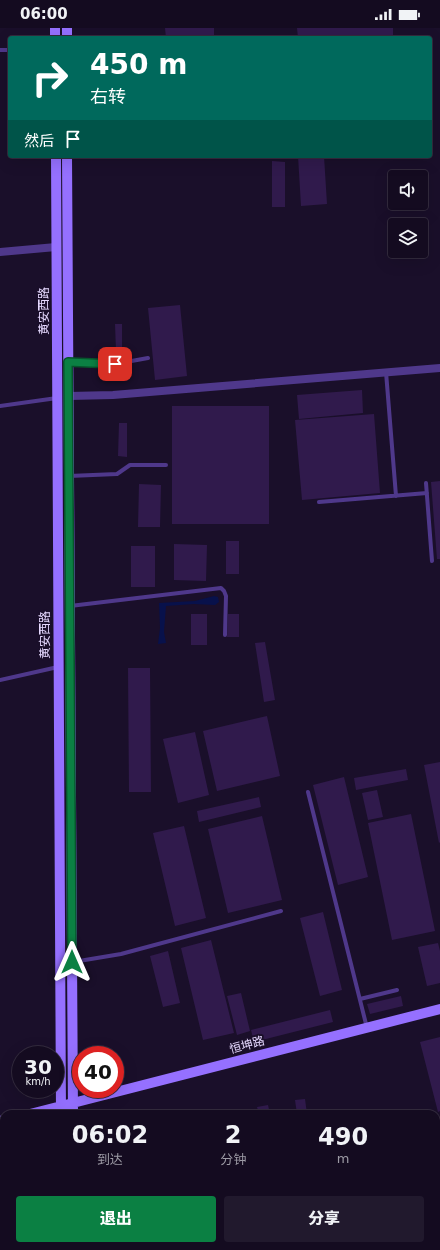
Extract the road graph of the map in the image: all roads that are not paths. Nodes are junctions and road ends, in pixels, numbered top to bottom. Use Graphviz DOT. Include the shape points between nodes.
graph roads {
  1 [pos="56,158"];
  2 [pos="67,158"];
  3 [pos="56,247"];
  4 [pos="0,252"];
  5 [pos="148,358"];
  6 [pos="68,362"];
  7 [pos="440,368"];
  8 [pos="386,372"];
  9 [pos="69,396"];
  10 [pos="57,398"];
  11 [pos="0,406"];
  12 [pos="166,465"];
  13 [pos="69,476"];
  14 [pos="426,483"];
  15 [pos="427,493"];
  16 [pos="396,496"];
  17 [pos="319,502"];
  18 [pos="432,561"];
  19 [pos="70,606"];
  20 [pos="225,635"];
  21 [pos="58,667"];
  22 [pos="0,680"];
  23 [pos="308,792"];
  24 [pos="280,911"];
  25 [pos="72,962"];
  26 [pos="397,990"];
  27 [pos="360,998"];
  28 [pos="440,1009"];
  29 [pos="367,1028"];
  30 [pos="73,1109"];
  31 [pos="61,1110"];
  1 -- 3 [label="street, 黄安西路"];
  2 -- 6 [label="street, 黄安西路"];
  3 -- 4 [label="street"];
  3 -- 10 [label="street, 黄安西路"];
  5 -- 6 [label="lane" via="115,364"];
  6 -- 9 [label="street, 黄安西路"];
  7 -- 8 [label="street"];
  8 -- 9 [label="street" via="113,395"];
  8 -- 16 [label="lane"];
  9 -- 13 [label="street, 黄安西路"];
  10 -- 11 [label="lane"];
  10 -- 21 [label="street, 黄安西路"];
  12 -- 13 [label="lane" via="130,465 117,474"];
  13 -- 19 [label="street, 黄安西路"];
  14 -- 15 [label="lane"];
  15 -- 16 [label="lane"];
  15 -- 18 [label="lane"];
  16 -- 17 [label="lane"];
  19 -- 20 [label="lane" via="221,588 226,596"];
  19 -- 25 [label="street, 黄安西路"];
  21 -- 22 [label="lane"];
  21 -- 31 [label="street, 黄安西路"];
  23 -- 27 [label="lane"];
  24 -- 25 [label="lane" via="121,954"];
  25 -- 30 [label="street, 黄安西路"];
  26 -- 27 [label="lane"];
  27 -- 29 [label="lane"];
  28 -- 29 [label="street, 恒坤路"];
  29 -- 30 [label="street, 恒坤路"];
  30 -- 31 [label="street, 恒坤路"];
}
